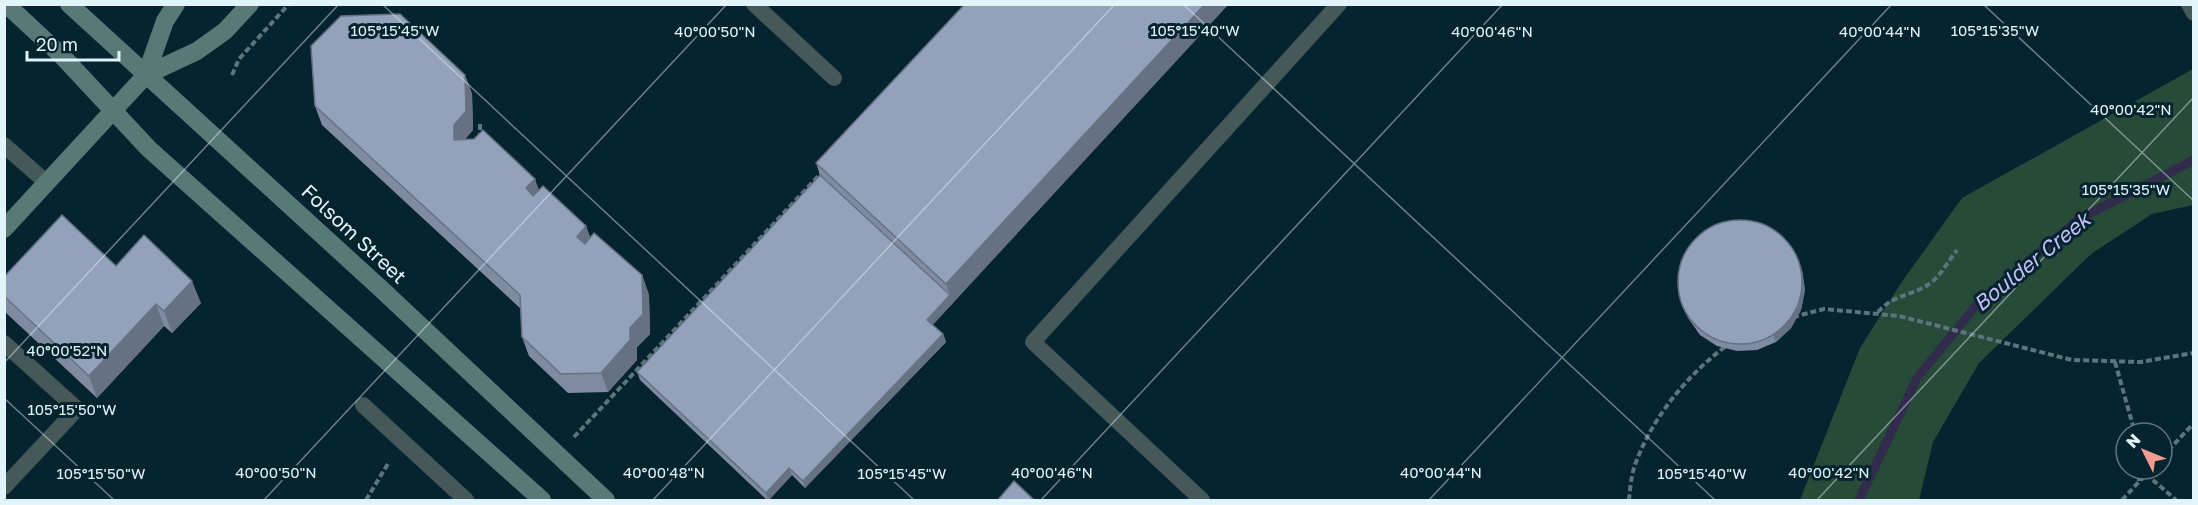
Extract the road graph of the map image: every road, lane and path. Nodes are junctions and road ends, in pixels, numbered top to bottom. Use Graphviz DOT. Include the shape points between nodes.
graph roads {
  1 [pos="6,4"];
  2 [pos="69,4"];
  3 [pos="176,4"];
  4 [pos="250,4"];
  5 [pos="289,4"];
  6 [pos="754,4"];
  7 [pos="1339,4"];
  8 [pos="2189,4"];
  9 [pos="2193,13"];
  10 [pos="146,75"];
  11 [pos="232,75"];
  12 [pos="834,78"];
  13 [pos="113,110"];
  14 [pos="480,124"];
  15 [pos="481,143"];
  16 [pos="4,145"];
  17 [pos="828,166"];
  18 [pos="47,183"];
  19 [pos="4,229"];
  20 [pos="1957,250"];
  21 [pos="1878,312"];
  22 [pos="1790,318"];
  23 [pos="1732,341"];
  24 [pos="6,349"];
  25 [pos="2193,353"];
  26 [pos="2115,361"];
  27 [pos="363,405"];
  28 [pos="2132,421"];
  29 [pos="2193,423"];
  30 [pos="404,441"];
  31 [pos="570,442"];
  32 [pos="2174,444"];
  33 [pos="2154,481"];
  34 [pos="2139,482"];
  35 [pos="4,487"];
  36 [pos="366,501"];
  37 [pos="466,501"];
  38 [pos="542,501"];
  39 [pos="606,501"];
  40 [pos="1202,501"];
  41 [pos="1629,501"];
  42 [pos="2122,501"];
  43 [pos="2176,501"];
  1 -- 13 [label="main road"];
  2 -- 10 [label="main road, Folsom Street"];
  3 -- 10 [label="main road" via="165,21"];
  4 -- 10 [label="main road" via="225,31 197,51"];
  5 -- 11 [label="path" via="239,59"];
  6 -- 12 [label="lane"];
  7 -- 40 [label="lane" via="1033,342"];
  8 -- 9 [label="lane"];
  10 -- 13 [label="main road"];
  10 -- 39 [label="main road, Folsom Street"];
  13 -- 18 [label="main road"];
  13 -- 38 [label="main road" via="149,149"];
  14 -- 15 [label="path"];
  16 -- 18 [label="lane"];
  17 -- 31 [label="path"];
  18 -- 19 [label="main road"];
  20 -- 21 [label="path" via="1929,284 1903,293"];
  21 -- 22 [label="path" via="1824,309"];
  21 -- 26 [label="path" via="2072,360"];
  23 -- 41 [label="path" via="1685,382 1664,409 1634,468"];
  24 -- 35 [label="lane" via="77,409"];
  25 -- 26 [label="path" via="2140,362"];
  26 -- 28 [label="path"];
  27 -- 30 [label="lane"];
  29 -- 32 [label="path"];
  30 -- 36 [label="path"];
  30 -- 37 [label="lane"];
  33 -- 43 [label="path"];
  34 -- 42 [label="path"];
}
